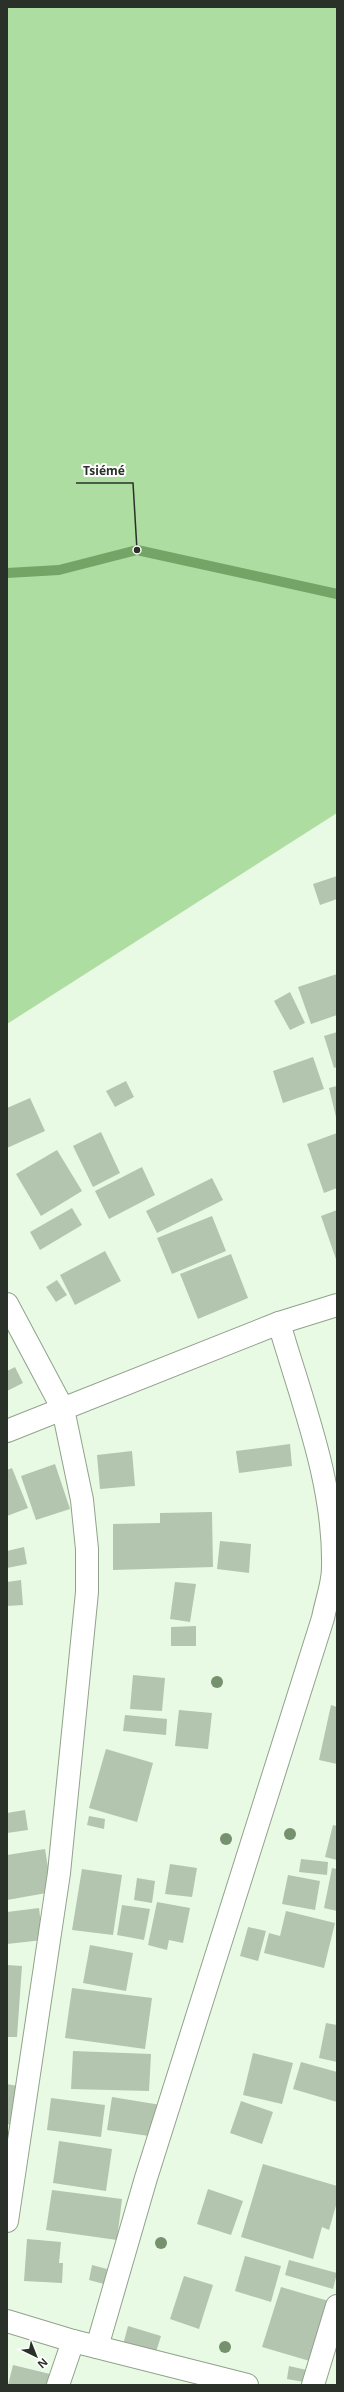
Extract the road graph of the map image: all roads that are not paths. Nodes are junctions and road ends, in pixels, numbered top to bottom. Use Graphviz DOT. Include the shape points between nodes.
graph roads {
  1 [pos="7,1304"];
  2 [pos="337,1304"];
  3 [pos="279,1323"];
  4 [pos="62,1409"];
  5 [pos="7,1432"];
  6 [pos="7,2221"];
  7 [pos="337,2306"];
  8 [pos="7,2321"];
  9 [pos="73,2341"];
  10 [pos="98,2347"];
  11 [pos="58,2385"];
  12 [pos="247,2385"];
  13 [pos="313,2385"];
  1 -- 4 [label="street"];
  2 -- 3 [label="street"];
  3 -- 4 [label="street"];
  3 -- 10 [label="street" via="322,1470 331,1521 334,1569 323,1618 146,2178"];
  4 -- 5 [label="street"];
  4 -- 6 [label="street" via="82,1500 88,1592 58,1873"];
  7 -- 13 [label="street"];
  8 -- 9 [label="street"];
  9 -- 10 [label="street"];
  9 -- 11 [label="street"];
  10 -- 12 [label="street"];
}
